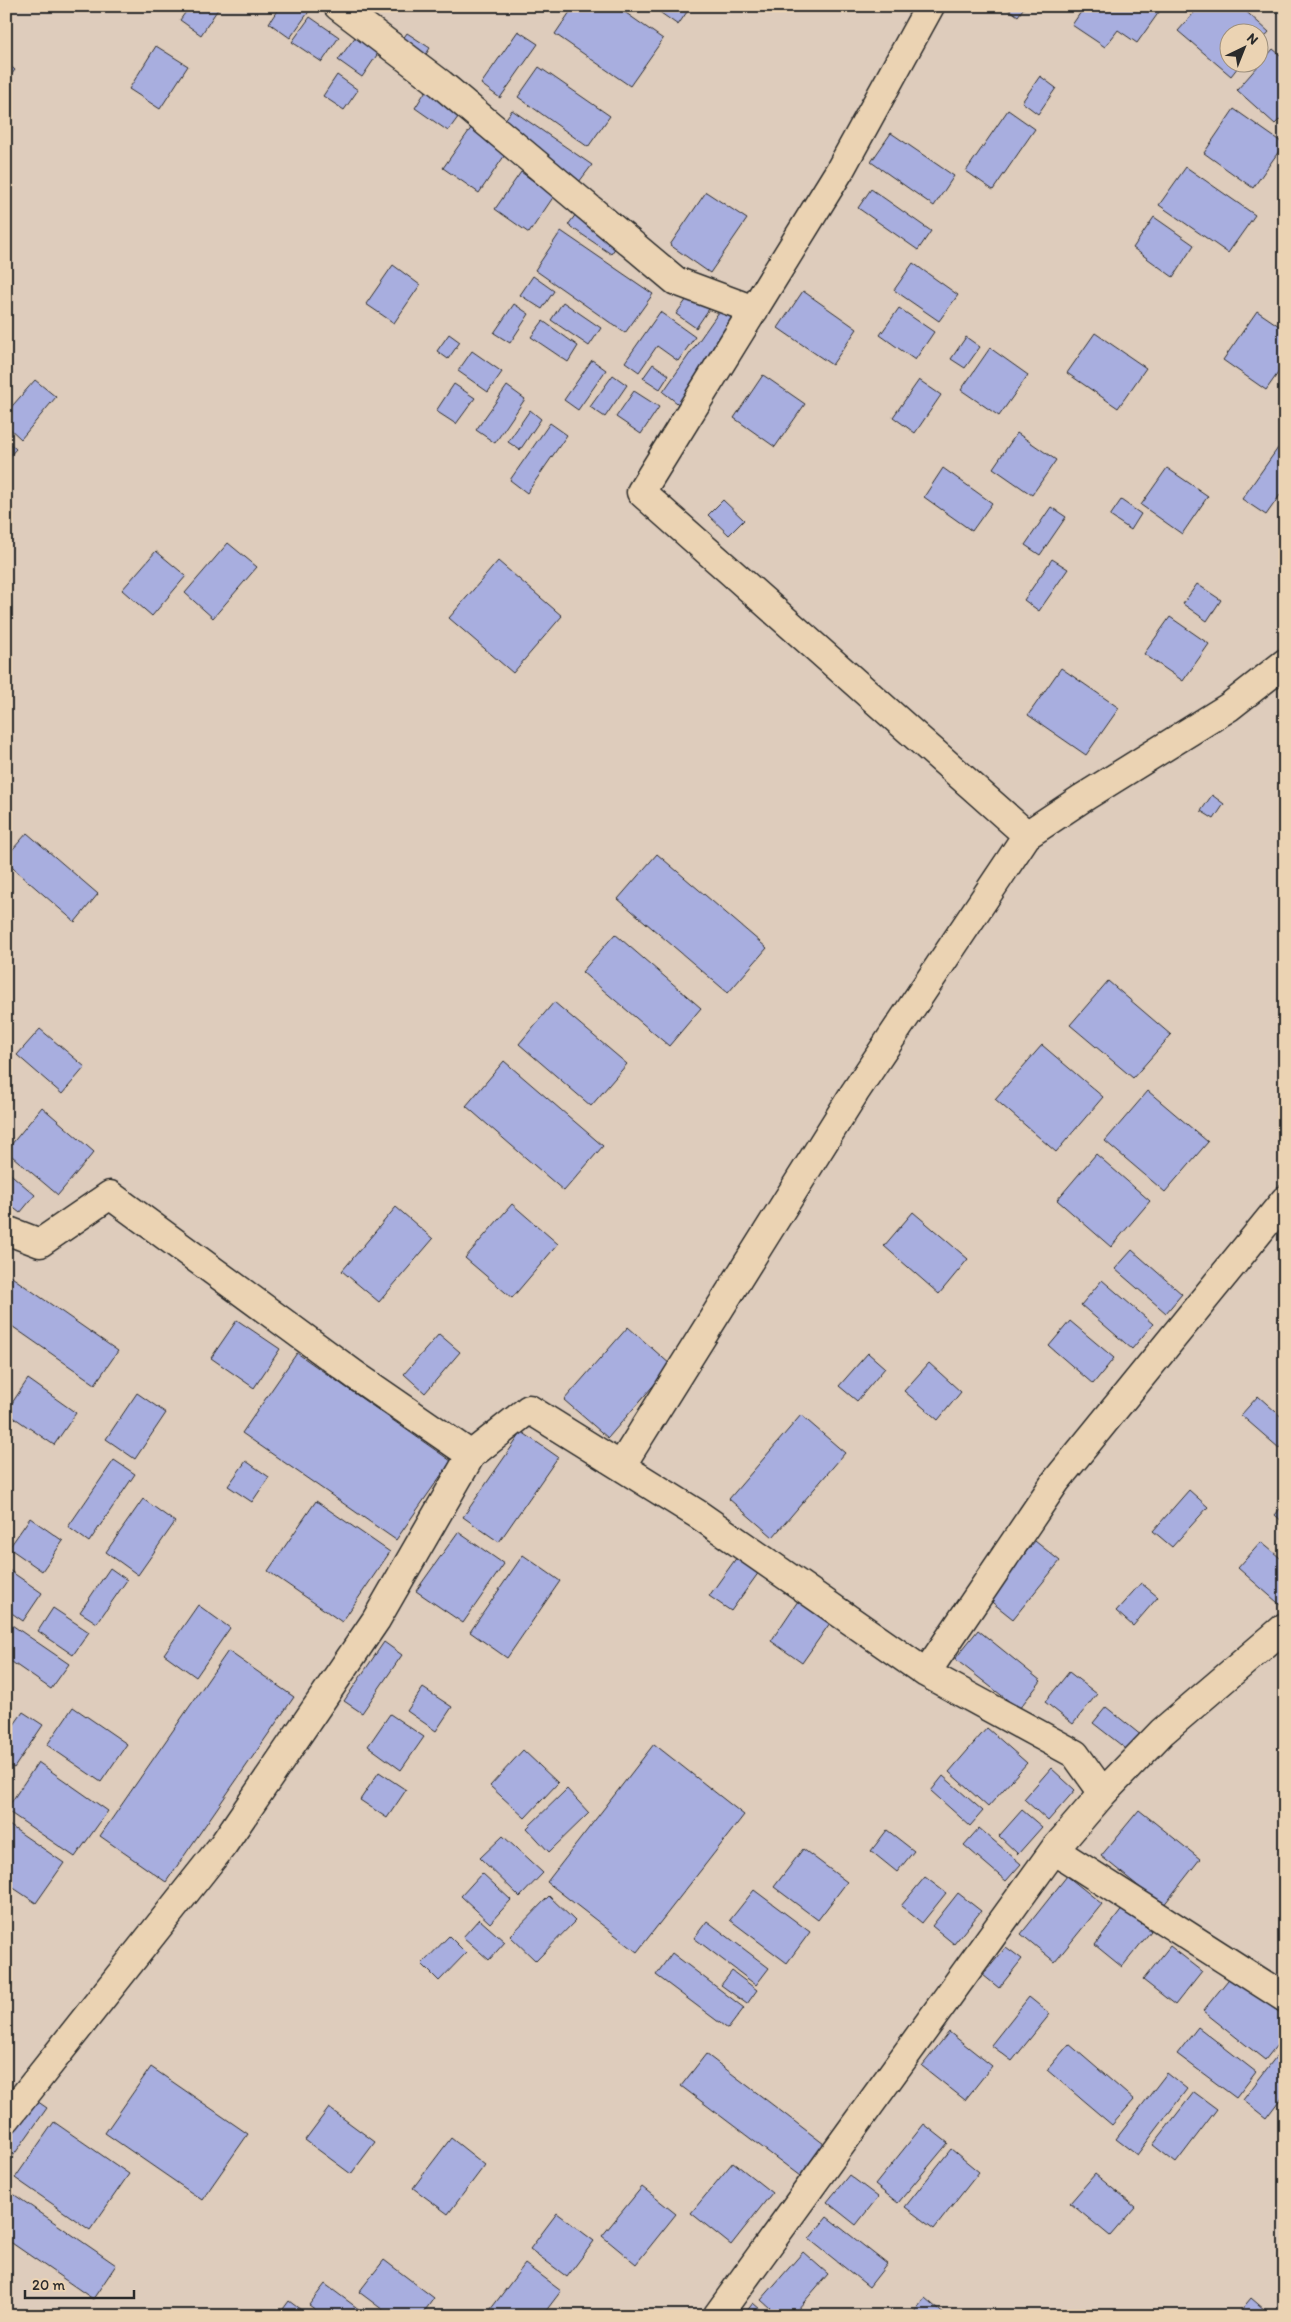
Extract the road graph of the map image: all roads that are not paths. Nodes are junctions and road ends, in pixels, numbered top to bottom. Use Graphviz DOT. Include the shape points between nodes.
graph roads {
  1 [pos="338,6"];
  2 [pos="930,6"];
  3 [pos="754,310"];
  4 [pos="1285,663"];
  5 [pos="1026,835"];
  6 [pos="1285,1200"];
  7 [pos="6,1230"];
  8 [pos="471,1455"];
  9 [pos="620,1466"];
  10 [pos="1285,1627"];
  11 [pos="926,1673"];
  12 [pos="1103,1794"];
  13 [pos="1054,1850"];
  14 [pos="1285,1998"];
  15 [pos="6,2119"];
  16 [pos="716,2316"];
  1 -- 3 [label="street" via="440,84 676,281"];
  2 -- 3 [label="street" via="840,170"];
  3 -- 5 [label="street" via="641,492"];
  4 -- 5 [label="street" via="1229,708"];
  5 -- 9 [label="street" via="855,1092"];
  6 -- 11 [label="street" via="1056,1481"];
  7 -- 8 [label="street" via="40,1243 110,1195 355,1375"];
  8 -- 9 [label="street" via="530,1409"];
  8 -- 15 [label="street" via="376,1620 223,1845"];
  9 -- 11 [label="street" via="699,1516"];
  10 -- 12 [label="street" via="1162,1732"];
  11 -- 12 [label="street" via="1075,1754"];
  12 -- 13 [label="street"];
  13 -- 14 [label="street"];
  13 -- 16 [label="street"];
}
